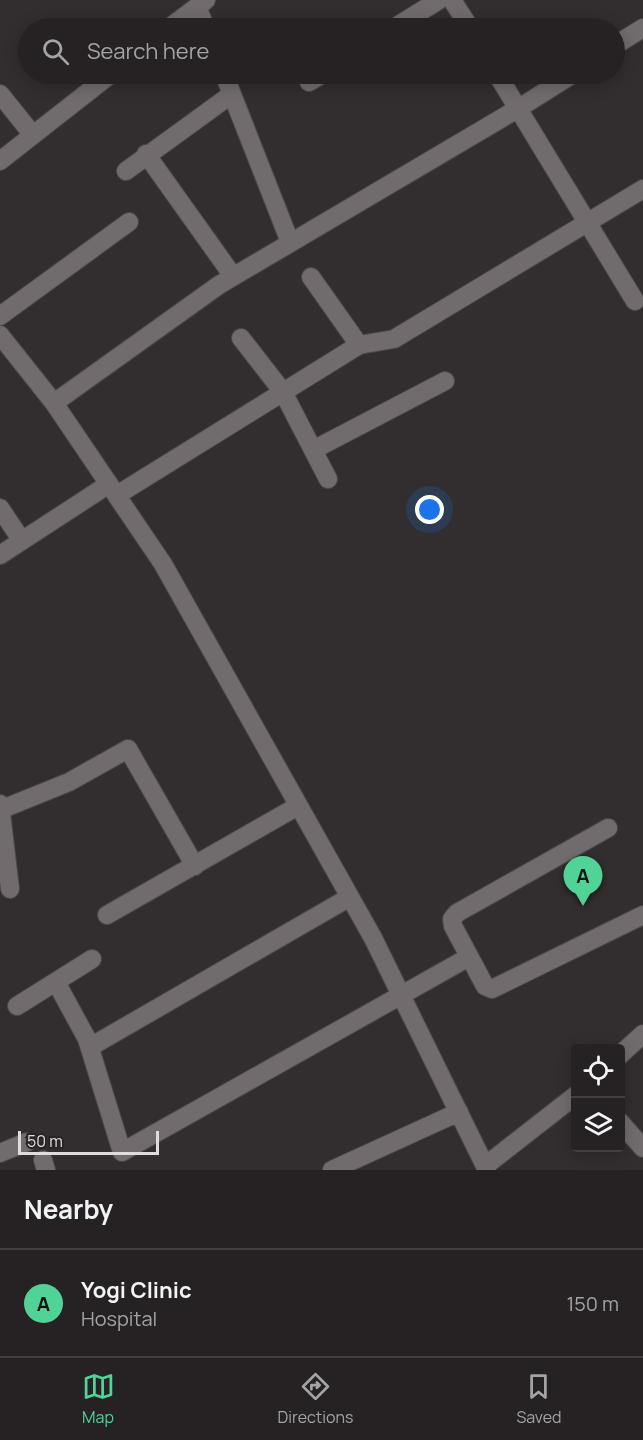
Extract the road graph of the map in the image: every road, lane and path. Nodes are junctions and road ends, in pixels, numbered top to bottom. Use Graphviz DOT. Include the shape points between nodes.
graph roads {
  1 [pos="439,0"];
  2 [pos="452,0"];
  3 [pos="202,3"];
  4 [pos="182,18"];
  5 [pos="204,18"];
  6 [pos="410,18"];
  7 [pos="464,18"];
  8 [pos="643,28"];
  9 [pos="625,40"];
  10 [pos="98,84"];
  11 [pos="228,84"];
  12 [pos="503,84"];
  13 [pos="557,84"];
  14 [pos="0,94"];
  15 [pos="232,94"];
  16 [pos="519,108"];
  17 [pos="33,135"];
  18 [pos="146,154"];
  19 [pos="0,161"];
  20 [pos="126,171"];
  21 [pos="643,189"];
  22 [pos="129,222"];
  23 [pos="588,224"];
  24 [pos="290,242"];
  25 [pos="233,276"];
  26 [pos="311,277"];
  27 [pos="635,302"];
  28 [pos="0,316"];
  29 [pos="0,335"];
  30 [pos="241,338"];
  31 [pos="359,345"];
  32 [pos="445,381"];
  33 [pos="283,392"];
  34 [pos="54,403"];
  35 [pos="313,450"];
  36 [pos="328,478"];
  37 [pos="113,490"];
  38 [pos="0,508"];
  39 [pos="22,541"];
  40 [pos="0,555"];
  41 [pos="0,804"];
  42 [pos="298,806"];
  43 [pos="0,810"];
  44 [pos="608,828"];
  45 [pos="195,866"];
  46 [pos="10,890"];
  47 [pos="350,897"];
  48 [pos="107,915"];
  49 [pos="643,915"];
  50 [pos="469,957"];
  51 [pos="92,959"];
  52 [pos="56,982"];
  53 [pos="401,995"];
  54 [pos="17,1006"];
  55 [pos="643,1034"];
  56 [pos="90,1047"];
  57 [pos="625,1051"];
  58 [pos="572,1098"];
  59 [pos="459,1112"];
  60 [pos="625,1127"];
  61 [pos="27,1142"];
  62 [pos="643,1148"];
  63 [pos="0,1153"];
  64 [pos="486,1168"];
  65 [pos="332,1170"];
  1 -- 6 [label="street"];
  2 -- 7 [label="street"];
  3 -- 4 [label="street"];
  3 -- 5 [label="street"];
  8 -- 9 [label="street"];
  10 -- 17 [label="street"];
  11 -- 15 [label="street"];
  12 -- 16 [label="street"];
  13 -- 16 [label="street"];
  14 -- 17 [label="street"];
  15 -- 18 [label="street"];
  15 -- 24 [label="street"];
  16 -- 23 [label="street"];
  16 -- 24 [label="street"];
  17 -- 19 [label="street"];
  18 -- 20 [label="street"];
  18 -- 25 [label="street"];
  21 -- 23 [label="street"];
  22 -- 28 [label="street"];
  23 -- 27 [label="street"];
  23 -- 31 [label="street" via="394,339"];
  24 -- 25 [label="street"];
  25 -- 34 [label="street"];
  26 -- 31 [label="street"];
  29 -- 34 [label="street"];
  30 -- 33 [label="street"];
  31 -- 33 [label="street"];
  32 -- 35 [label="street"];
  33 -- 35 [label="street"];
  33 -- 37 [label="street"];
  34 -- 37 [label="street"];
  35 -- 36 [label="street"];
  37 -- 39 [label="street"];
  37 -- 42 [label="street" via="163,564"];
  38 -- 39 [label="street"];
  39 -- 40 [label="street"];
  41 -- 43 [label="street"];
  42 -- 45 [label="street"];
  42 -- 47 [label="street"];
  43 -- 45 [label="street" via="69,782 128,749"];
  43 -- 46 [label="street"];
  44 -- 50 [label="street" via="457,913 452,919 453,926"];
  45 -- 48 [label="street"];
  47 -- 53 [label="street"];
  47 -- 56 [label="street"];
  49 -- 50 [label="street" via="492,988 486,986"];
  50 -- 53 [label="street"];
  51 -- 52 [label="street"];
  52 -- 54 [label="street"];
  52 -- 56 [label="street"];
  53 -- 56 [label="street" via="122,1152"];
  53 -- 59 [label="street"];
  55 -- 57 [label="street"];
  58 -- 64 [label="street"];
  59 -- 64 [label="street"];
  59 -- 65 [label="street"];
  60 -- 62 [label="street"];
  61 -- 63 [label="street"];
}
